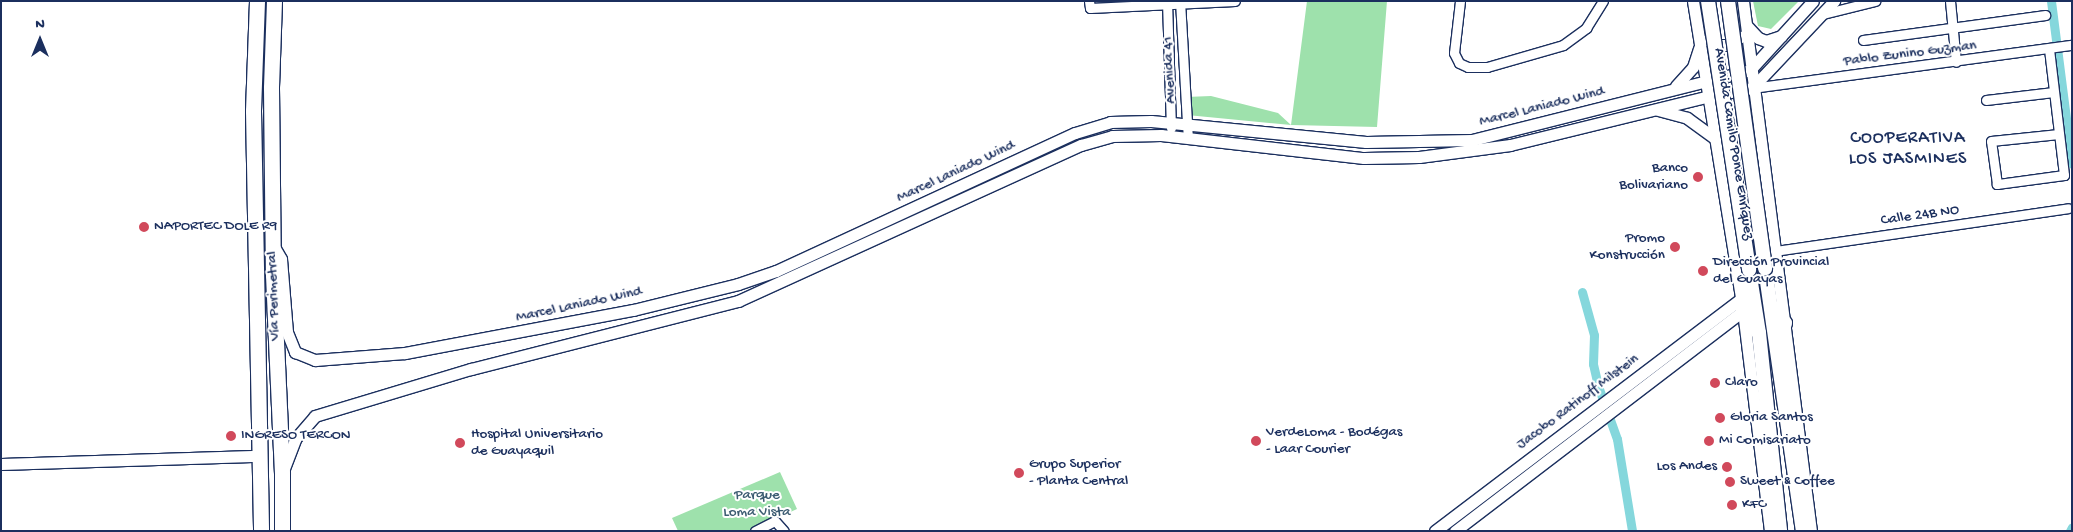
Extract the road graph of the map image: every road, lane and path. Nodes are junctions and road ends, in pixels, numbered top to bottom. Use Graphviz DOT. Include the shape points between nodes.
graph roads {
  1 [pos="257,1"];
  2 [pos="274,1"];
  3 [pos="1235,1"];
  4 [pos="1460,1"];
  5 [pos="1603,1"];
  6 [pos="1693,1"];
  7 [pos="1708,1"];
  8 [pos="1728,1"];
  9 [pos="1743,1"];
  10 [pos="1813,1"];
  11 [pos="1834,1"];
  12 [pos="1875,1"];
  13 [pos="1950,1"];
  14 [pos="1180,2"];
  15 [pos="1167,3"];
  16 [pos="1090,4"];
  17 [pos="1823,14"];
  18 [pos="2045,15"];
  19 [pos="1747,25"];
  20 [pos="1952,27"];
  21 [pos="1699,28"];
  22 [pos="1783,35"];
  23 [pos="1863,40"];
  24 [pos="1700,41"];
  25 [pos="2069,46"];
  26 [pos="2050,49"];
  27 [pos="1956,62"];
  28 [pos="1750,70"];
  29 [pos="1707,79"];
  30 [pos="1676,86"];
  31 [pos="1752,88"];
  32 [pos="2054,92"];
  33 [pos="1709,96"];
  34 [pos="1986,100"];
  35 [pos="1652,109"];
  36 [pos="1171,123"];
  37 [pos="1187,125"];
  38 [pos="2059,134"];
  39 [pos="1170,136"];
  40 [pos="1188,138"];
  41 [pos="1715,138"];
  42 [pos="2068,208"];
  43 [pos="272,243"];
  44 [pos="1775,251"];
  45 [pos="1749,271"];
  46 [pos="1742,305"];
  47 [pos="1771,306"];
  48 [pos="1785,323"];
  49 [pos="1759,333"];
  50 [pos="1777,351"];
  51 [pos="260,456"];
  52 [pos="1,464"];
  53 [pos="282,473"];
  54 [pos="261,531"];
  55 [pos="282,531"];
  56 [pos="755,531"];
  57 [pos="784,531"];
  58 [pos="1435,531"];
  59 [pos="1456,531"];
  60 [pos="1770,531"];
  61 [pos="1780,531"];
  62 [pos="1803,531"];
  63 [pos="1811,531"];
  1 -- 51 [label="highway, Vía Perimetral" via="253,111"];
  2 -- 43 [label="highway, Vía Perimetral" via="270,88"];
  3 -- 14 [label="street"];
  4 -- 5 [label="street" via="1454,53 1459,63 1468,67 1487,67 1563,45 1586,28"];
  6 -- 21 [label="main road, Avenida Camilo Ponce Enríquez"];
  7 -- 45 [label="main road, Avenida Camilo Ponce Enríquez, bridge"];
  8 -- 47 [label="main road, Avenida Camilo Ponce Enríquez, bridge"];
  9 -- 19 [label="main road, Avenida Camilo Ponce Enríquez"];
  10 -- 22 [label="main road"];
  11 -- 17 [label="main road"];
  12 -- 17 [label="street"];
  13 -- 20 [label="street"];
  14 -- 15 [label="street"];
  14 -- 37 [label="street, Avenida 41"];
  15 -- 16 [label="street"];
  15 -- 36 [label="street, Avenida 41"];
  17 -- 31 [label="main road"];
  18 -- 20 [label="street"];
  19 -- 21 [label="main road" via="1737,40 1728,44 1710,42"];
  19 -- 22 [label="main road" via="1758,38 1766,41"];
  19 -- 28 [label="main road, Avenida Camilo Ponce Enríquez"];
  20 -- 23 [label="street"];
  20 -- 27 [label="street"];
  21 -- 24 [label="main road, Avenida Camilo Ponce Enríquez"];
  22 -- 28 [label="main road"];
  24 -- 29 [label="main road, Avenida Camilo Ponce Enríquez"];
  24 -- 30 [label="main road" via="1693,67"];
  25 -- 26 [label="street, Pablo Zunino Guzman"];
  26 -- 27 [label="street, Pablo Zunino Guzman"];
  26 -- 32 [label="street"];
  27 -- 31 [label="street, Pablo Zunino Guzman"];
  28 -- 29 [label="main road, Marcel Laniado Wind"];
  28 -- 31 [label="main road, Avenida Camilo Ponce Enríquez"];
  29 -- 30 [label="main road, Marcel Laniado Wind"];
  29 -- 33 [label="main road, Avenida Camilo Ponce Enríquez"];
  30 -- 37 [label="main road, Marcel Laniado Wind" via="1514,132 1472,140 1366,142"];
  31 -- 33 [label="main road, Marcel Laniado Wind"];
  31 -- 44 [label="main road, Avenida Camilo Ponce Enríquez"];
  32 -- 34 [label="street"];
  32 -- 38 [label="street"];
  33 -- 35 [label="main road, Marcel Laniado Wind"];
  33 -- 41 [label="main road, Avenida Camilo Ponce Enríquez"];
  35 -- 40 [label="main road, Marcel Laniado Wind" via="1510,145 1419,157 1364,158"];
  35 -- 41 [label="main road" via="1687,118"];
  36 -- 37 [label="main road, Marcel Laniado Wind"];
  36 -- 39 [label="street, Avenida 41"];
  36 -- 43 [label="main road, Marcel Laniado Wind" via="1110,122 1075,133 776,271 738,284 624,312 405,353 315,360 295,352 287,332 281,258"];
  37 -- 40 [label="street, Avenida 41"];
  38 -- 38 [label="street" via="1992,141 1997,184 2064,175"];
  39 -- 40 [label="main road, Marcel Laniado Wind"];
  39 -- 53 [label="main road, Marcel Laniado Wind" via="1112,136 1082,145 738,301 471,369 315,416 295,439"];
  41 -- 46 [label="main road, Avenida Camilo Ponce Enríquez"];
  42 -- 44 [label="street, Calle 24B NO"];
  43 -- 53 [label="highway, Vía Perimetral"];
  44 -- 48 [label="main road, Avenida Camilo Ponce Enríquez"];
  45 -- 46 [label="main road"];
  45 -- 49 [label="main road, Avenida Camilo Ponce Enríquez"];
  46 -- 49 [label="main road"];
  46 -- 58 [label="main road, Jacobo Ratinoff Milstein"];
  46 -- 59 [label="main road, Jacobo Ratinoff Milstein"];
  46 -- 60 [label="main road, Avenida Camilo Ponce Enríquez"];
  47 -- 48 [label="main road"];
  47 -- 50 [label="main road, Avenida Camilo Ponce Enríquez"];
  48 -- 50 [label="main road"];
  48 -- 63 [label="main road, Avenida Camilo Ponce Enríquez"];
  49 -- 61 [label="main road, Avenida Camilo Ponce Enríquez"];
  50 -- 62 [label="main road, Avenida Camilo Ponce Enríquez"];
  51 -- 52 [label="main road"];
  51 -- 54 [label="highway, Vía Perimetral"];
  53 -- 55 [label="highway, Vía Perimetral"];
  56 -- 57 [label="street" via="775,521"];
}
